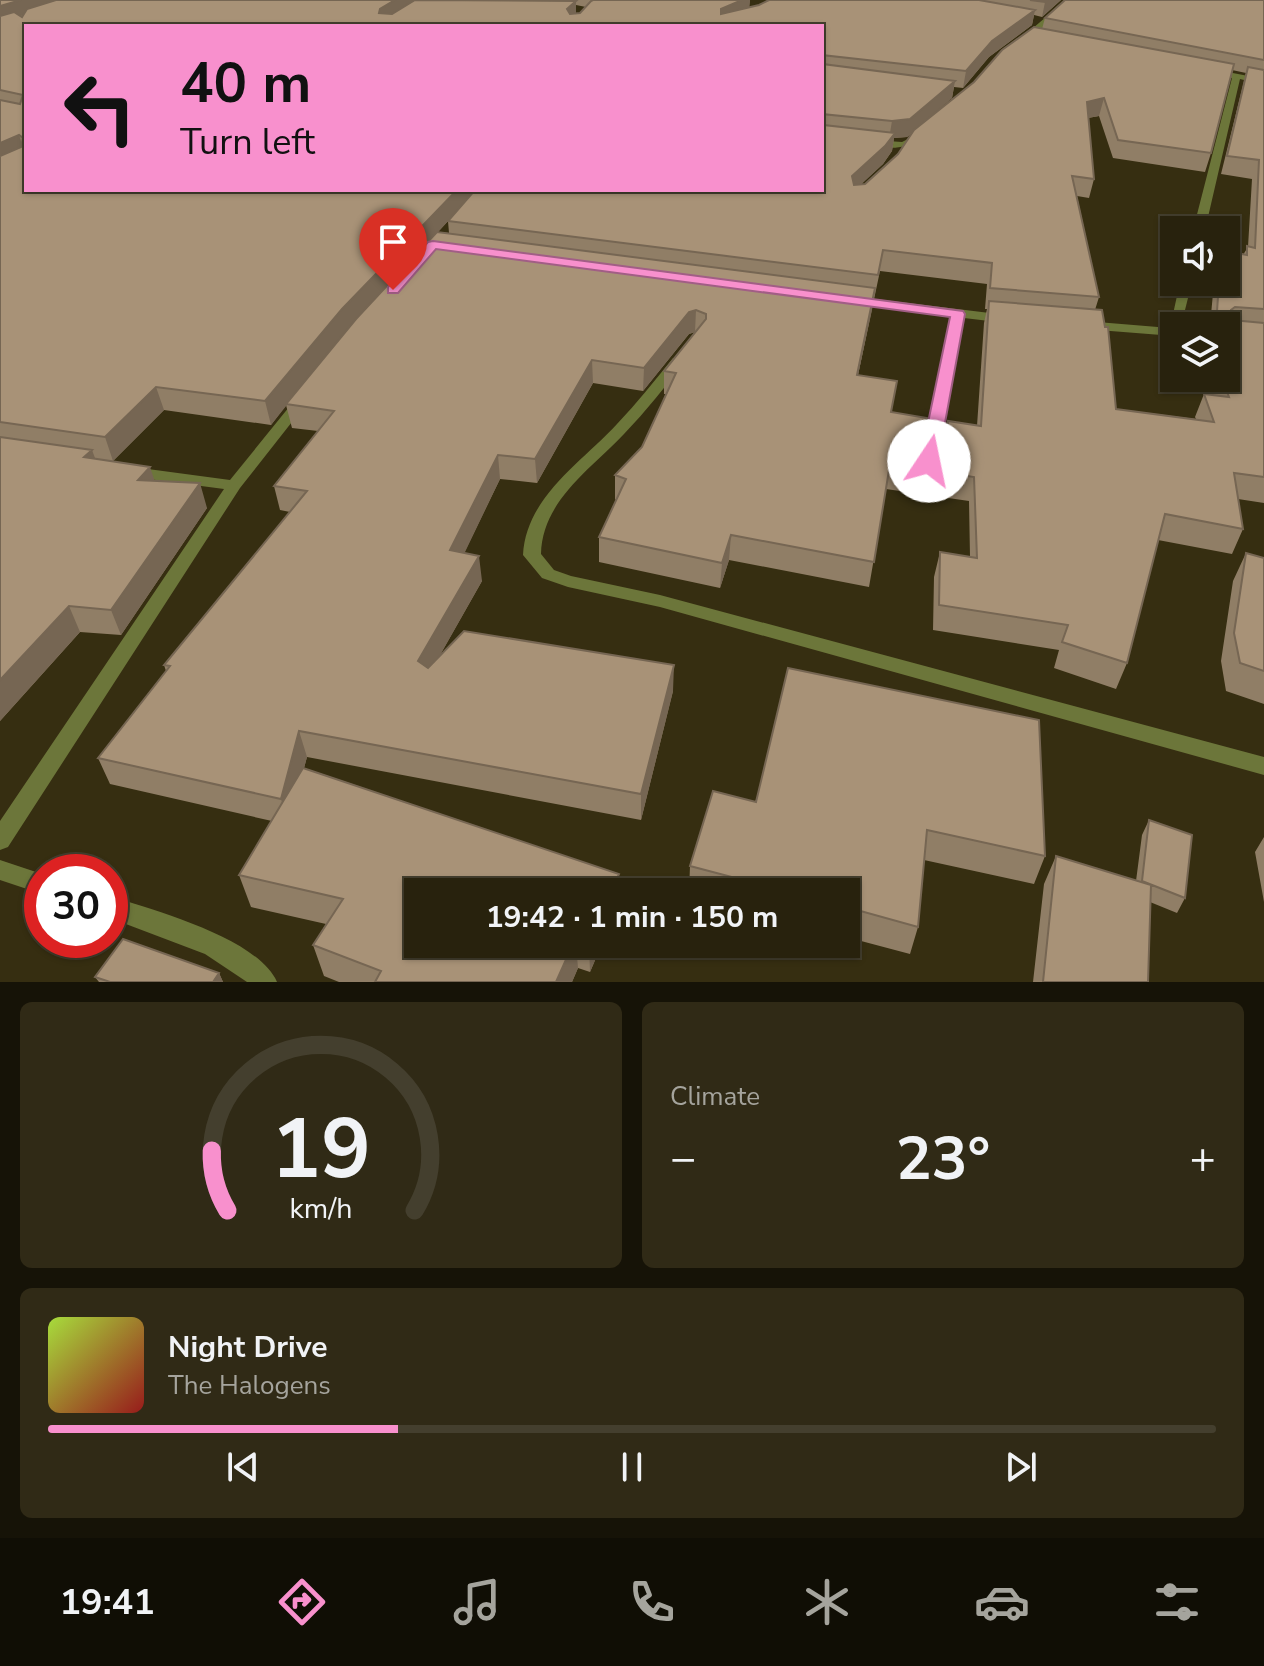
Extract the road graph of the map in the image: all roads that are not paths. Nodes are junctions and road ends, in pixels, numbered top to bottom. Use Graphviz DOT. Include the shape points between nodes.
graph roads {
  1 [pos="1070,0"];
  2 [pos="1028,19"];
  3 [pos="1043,22"];
  4 [pos="1043,38"];
  5 [pos="1198,68"];
  6 [pos="1237,76"];
  7 [pos="1264,82"];
  8 [pos="928,130"];
  9 [pos="862,141"];
  10 [pos="904,145"];
  11 [pos="896,156"];
  12 [pos="1202,216"];
  13 [pos="841,299"];
  14 [pos="958,314"];
  15 [pos="1022,320"];
  16 [pos="1068,324"];
  17 [pos="1160,329"];
  18 [pos="687,349"];
  19 [pos="314,385"];
  20 [pos="929,461"];
  21 [pos="112,469"];
  22 [pos="234,485"];
  23 [pos="1264,766"];
  24 [pos="0,840"];
  25 [pos="0,870"];
  26 [pos="24,878"];
  27 [pos="128,913"];
  28 [pos="264,982"];
  1 -- 3 [label="street"];
  2 -- 3 [label="street"];
  3 -- 4 [label="street" via="1027,38"];
  5 -- 6 [label="street"];
  6 -- 7 [label="street"];
  6 -- 12 [label="street"];
  8 -- 10 [label="street"];
  9 -- 10 [label="street"];
  10 -- 11 [label="street"];
  13 -- 14 [label="street"];
  14 -- 15 [label="street"];
  14 -- 20 [label="street"];
  16 -- 17 [label="street"];
  18 -- 23 [label="street" via="613,437 570,476 535,528 532,555 548,574"];
  19 -- 22 [label="street"];
  21 -- 22 [label="street"];
  22 -- 24 [label="street"];
  25 -- 26 [label="street"];
  27 -- 28 [label="street" via="230,955"];
}
